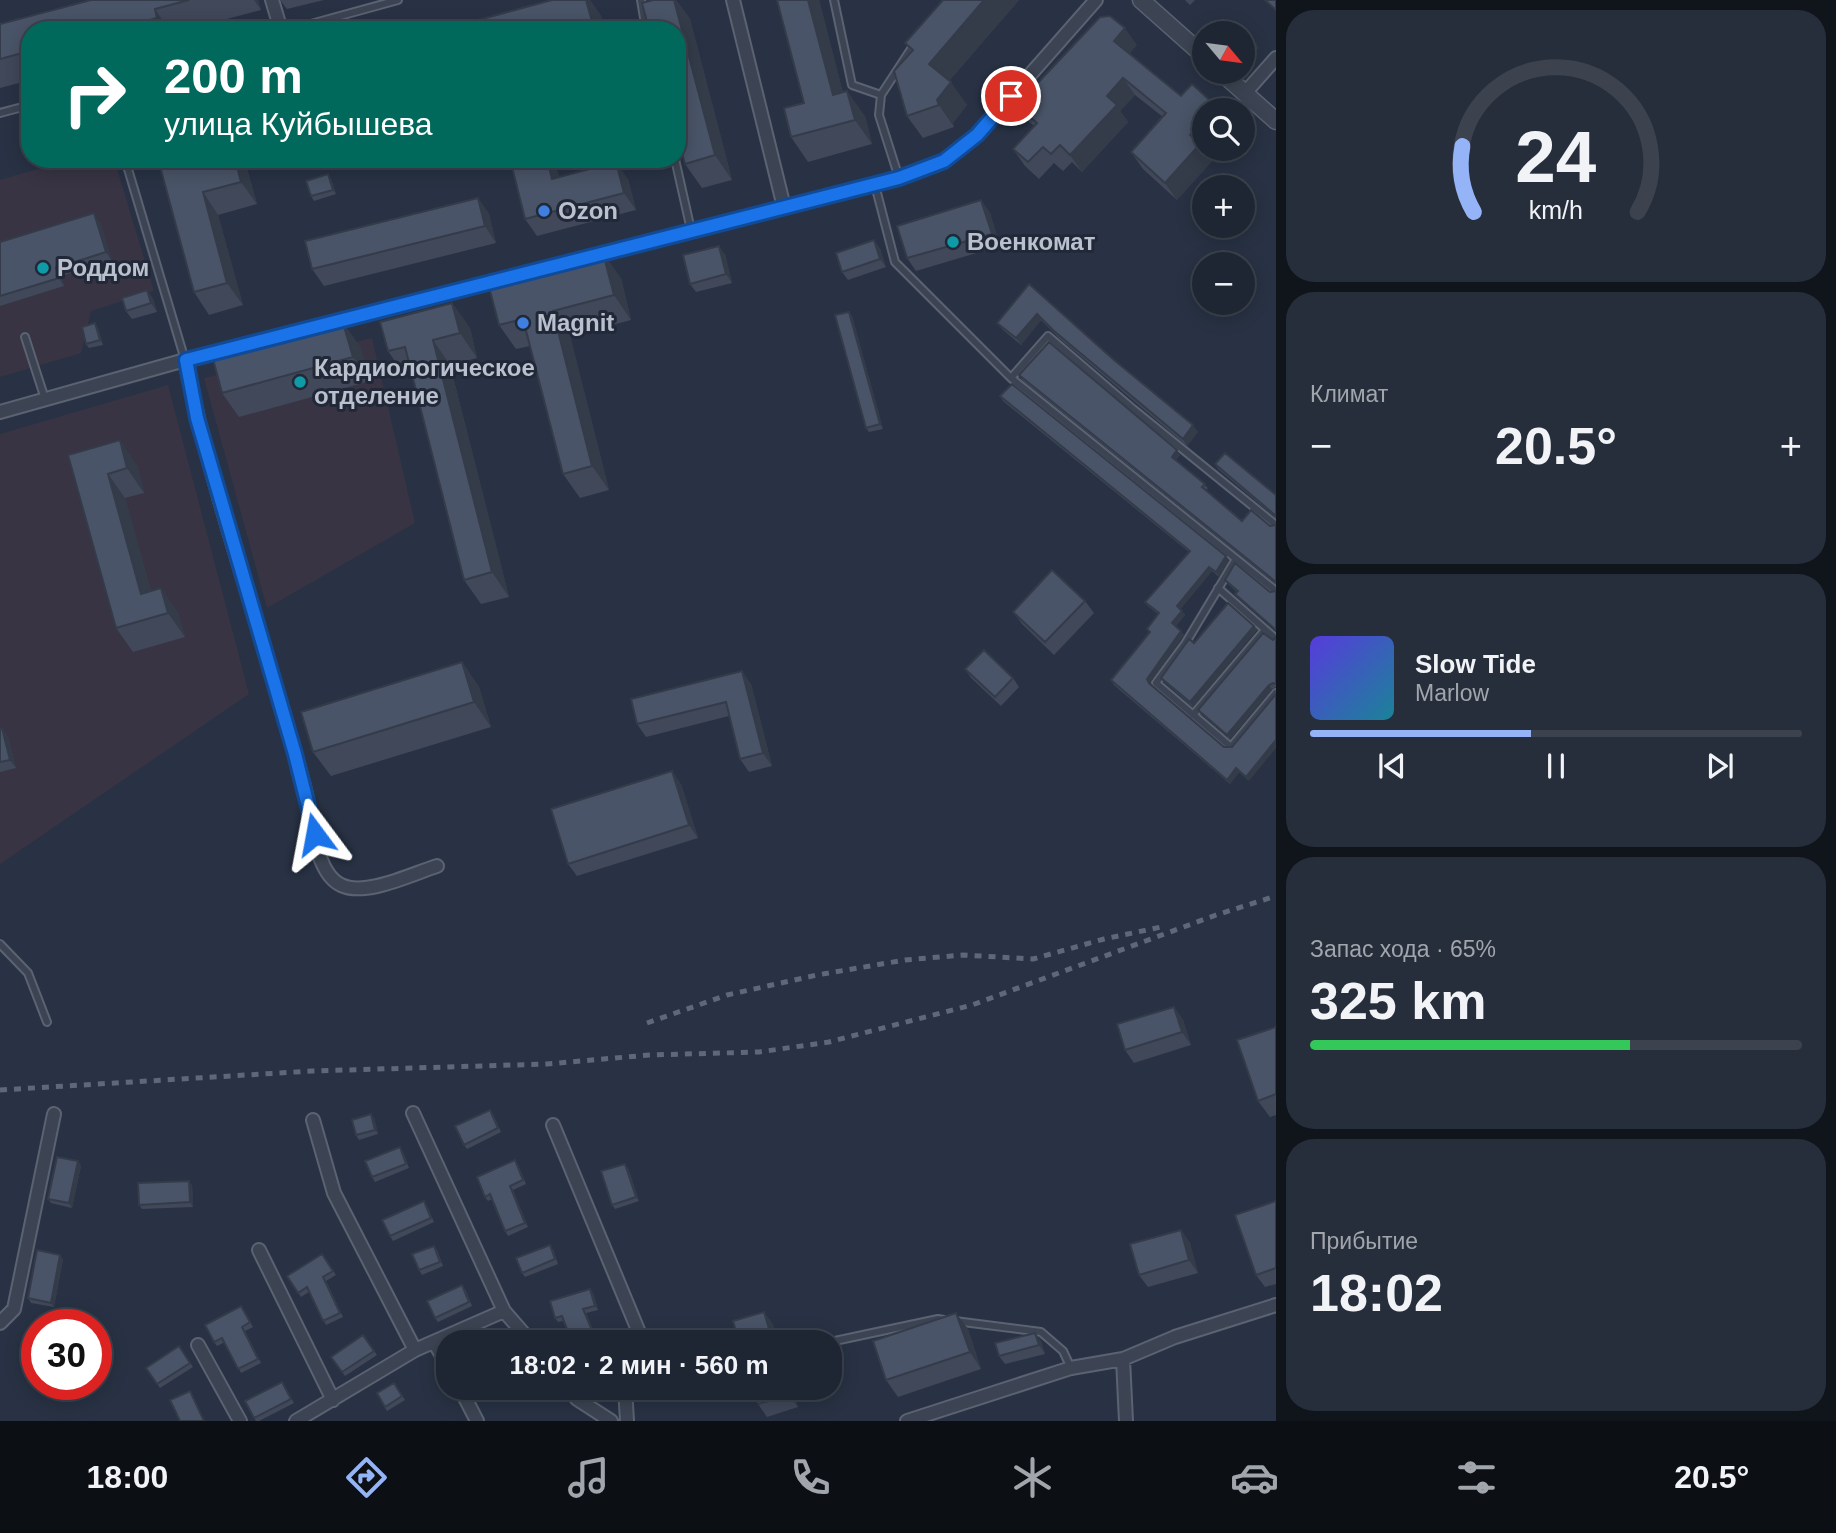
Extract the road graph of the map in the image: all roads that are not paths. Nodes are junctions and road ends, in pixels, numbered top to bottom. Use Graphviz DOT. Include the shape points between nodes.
graph roads {
  1 [pos="272,0"];
  2 [pos="398,0"];
  3 [pos="641,0"];
  4 [pos="733,0"];
  5 [pos="834,0"];
  6 [pos="1096,0"];
  7 [pos="1140,0"];
  8 [pos="278,21"];
  9 [pos="322,21"];
  10 [pos="644,21"];
  11 [pos="915,43"];
  12 [pos="1192,46"];
  13 [pos="1276,58"];
  14 [pos="1235,84"];
  15 [pos="1245,93"];
  16 [pos="881,95"];
  17 [pos="21,107"];
  18 [pos="0,113"];
  19 [pos="1276,121"];
  20 [pos="128,168"];
  21 [pos="677,168"];
  22 [pos="899,178"];
  23 [pos="875,183"];
  24 [pos="784,206"];
  25 [pos="691,230"];
  26 [pos="25,337"];
  27 [pos="186,360"];
  28 [pos="1011,378"];
  29 [pos="45,399"];
  30 [pos="0,412"];
  31 [pos="1276,525"];
  32 [pos="1236,559"];
  33 [pos="1218,588"];
  34 [pos="1276,591"];
  35 [pos="1265,629"];
  36 [pos="1276,639"];
  37 [pos="1276,693"];
  38 [pos="1193,715"];
  39 [pos="437,866"];
  40 [pos="0,944"];
  41 [pos="47,1022"];
  42 [pos="54,1114"];
  43 [pos="413,1114"];
  44 [pos="313,1121"];
  45 [pos="553,1125"];
  46 [pos="259,1250"];
  47 [pos="1276,1306"];
  48 [pos="504,1311"];
  49 [pos="0,1324"];
  50 [pos="521,1330"];
  51 [pos="638,1330"];
  52 [pos="842,1339"];
  53 [pos="433,1342"];
  54 [pos="198,1345"];
  55 [pos="436,1347"];
  56 [pos="415,1350"];
  57 [pos="1123,1359"];
  58 [pos="1071,1368"];
  59 [pos="333,1400"];
  60 [pos="466,1400"];
  61 [pos="579,1400"];
  62 [pos="626,1400"];
  63 [pos="240,1421"];
  64 [pos="296,1421"];
  65 [pos="477,1421"];
  66 [pos="611,1421"];
  67 [pos="627,1421"];
  68 [pos="907,1421"];
  69 [pos="1126,1421"];
  1 -- 8 [label="street"];
  2 -- 9 [label="lane"];
  3 -- 10 [label="lane"];
  4 -- 24 [label="street"];
  5 -- 16 [label="lane" via="852,85"];
  6 -- 22 [label="street" via="977,135 944,161"];
  7 -- 12 [label="street"];
  11 -- 16 [label="lane"];
  13 -- 15 [label="street"];
  14 -- 15 [label="street"];
  15 -- 19 [label="street"];
  16 -- 22 [label="lane" via="879,116"];
  17 -- 18 [label="lane"];
  20 -- 27 [label="lane"];
  21 -- 25 [label="lane"];
  22 -- 23 [label="street"];
  23 -- 24 [label="street"];
  23 -- 28 [label="lane" via="895,262"];
  24 -- 25 [label="street"];
  25 -- 27 [label="street"];
  26 -- 29 [label="lane"];
  27 -- 29 [label="street"];
  27 -- 39 [label="street" via="197,418 325,871 340,885 362,890"];
  28 -- 31 [label="lane" via="1048,336"];
  28 -- 32 [label="lane"];
  29 -- 30 [label="street"];
  32 -- 33 [label="lane"];
  32 -- 34 [label="lane"];
  33 -- 35 [label="lane"];
  33 -- 38 [label="lane" via="1156,683"];
  35 -- 36 [label="lane"];
  35 -- 38 [label="lane"];
  37 -- 38 [label="lane" via="1231,747"];
  40 -- 41 [label="lane" via="28,972"];
  42 -- 49 [label="street" via="14,1309"];
  43 -- 48 [label="street"];
  44 -- 56 [label="street" via="334,1193"];
  45 -- 51 [label="street"];
  46 -- 59 [label="street"];
  47 -- 57 [label="street" via="1175,1337"];
  48 -- 50 [label="street"];
  48 -- 53 [label="street"];
  52 -- 58 [label="lane" via="938,1319 1041,1332 1063,1352"];
  53 -- 55 [label="street"];
  53 -- 56 [label="street"];
  54 -- 63 [label="street"];
  56 -- 59 [label="street"];
  57 -- 58 [label="street"];
  57 -- 69 [label="street"];
  58 -- 68 [label="street"];
  59 -- 64 [label="street"];
  60 -- 65 [label="street"];
  61 -- 66 [label="street"];
  62 -- 67 [label="street"];
}
